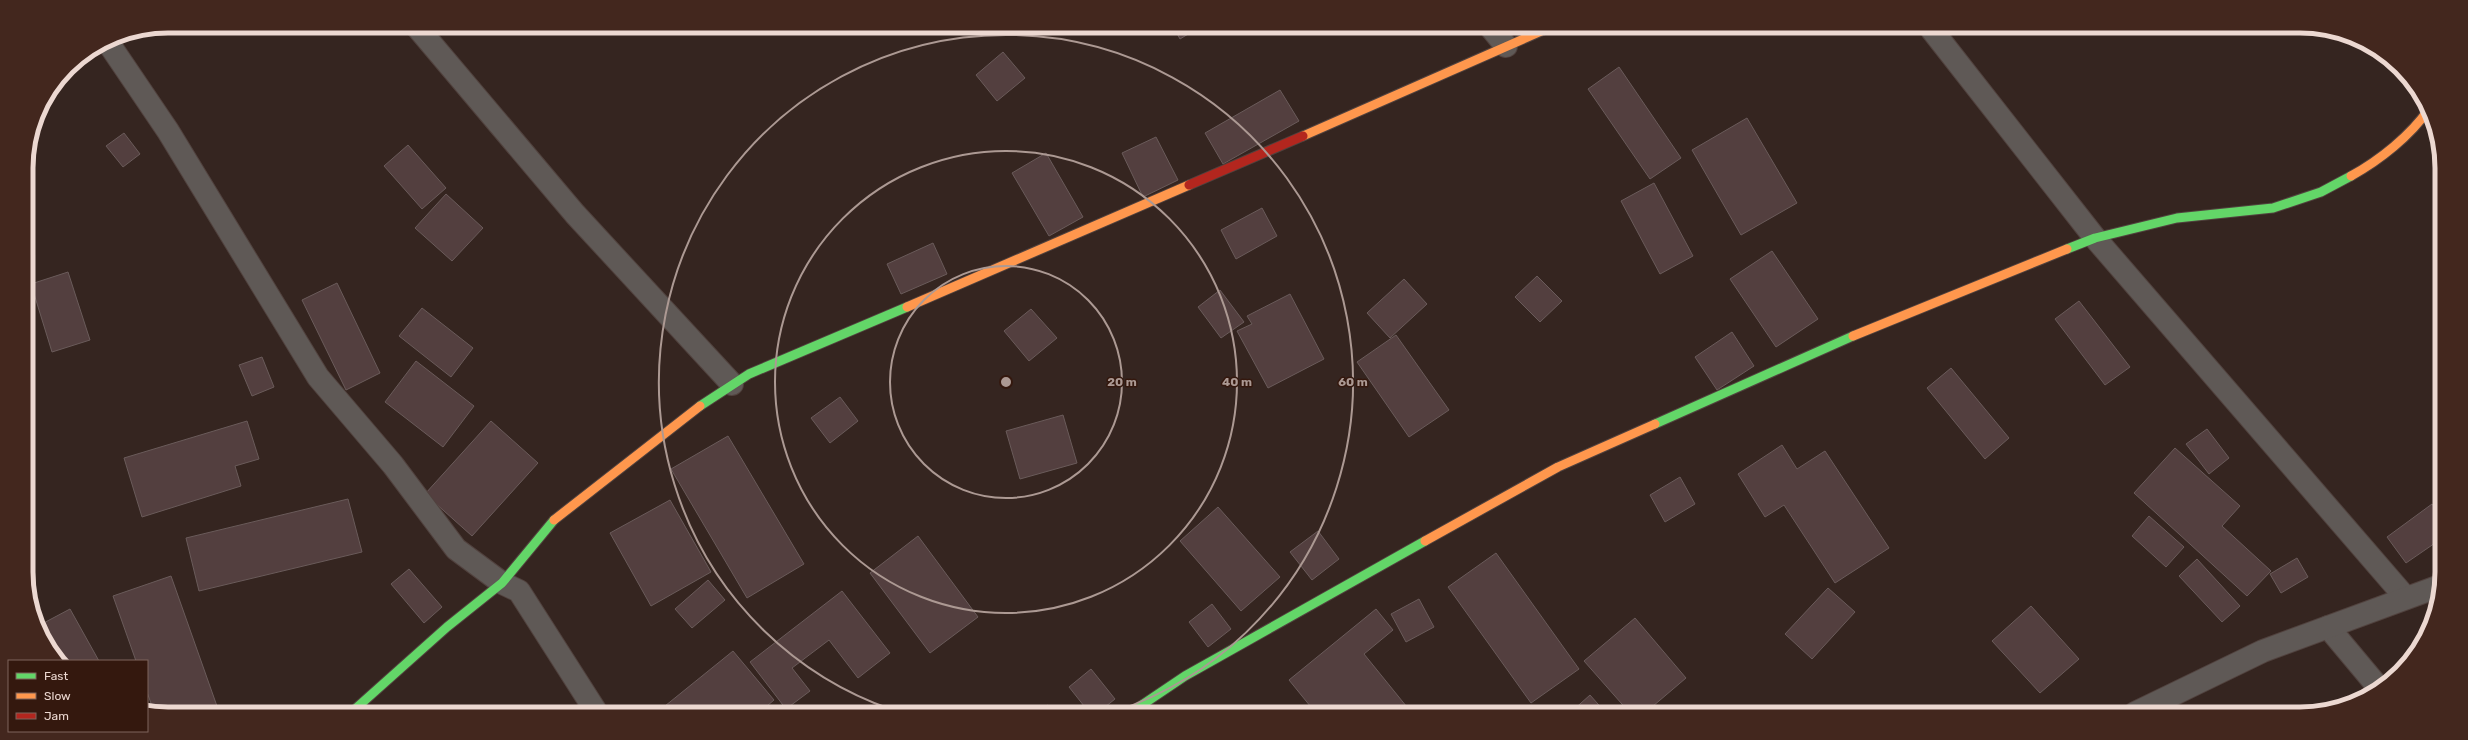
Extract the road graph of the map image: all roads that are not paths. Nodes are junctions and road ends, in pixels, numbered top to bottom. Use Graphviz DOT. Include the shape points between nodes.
graph roads {
  1 [pos="423,33"];
  2 [pos="1495,33"];
  3 [pos="1537,33"];
  4 [pos="1934,33"];
  5 [pos="110,46"];
  6 [pos="1506,46"];
  7 [pos="2425,116"];
  8 [pos="2095,238"];
  9 [pos="732,384"];
  10 [pos="502,583"];
  11 [pos="2434,588"];
  12 [pos="2406,598"];
  13 [pos="2328,627"];
  14 [pos="2375,684"];
  15 [pos="357,707"];
  16 [pos="593,707"];
  17 [pos="1139,707"];
  18 [pos="2147,707"];
  1 -- 9 [label="street" via="575,214"];
  2 -- 6 [label="street"];
  3 -- 6 [label="street"];
  4 -- 8 [label="street"];
  5 -- 10 [label="street" via="168,132 318,377 393,465 456,549"];
  6 -- 9 [label="street" via="1128,212 749,374"];
  7 -- 8 [label="street" via="2394,146 2356,173 2321,192 2273,208 2177,218"];
  8 -- 12 [label="street"];
  8 -- 17 [label="street" via="1895,317 1558,467 1185,676"];
  9 -- 10 [label="street" via="706,401 552,522"];
  10 -- 15 [label="street" via="447,627"];
  10 -- 16 [label="street" via="518,591"];
  11 -- 12 [label="street"];
  12 -- 13 [label="street"];
  13 -- 14 [label="street"];
  13 -- 18 [label="street" via="2263,651"];
}
